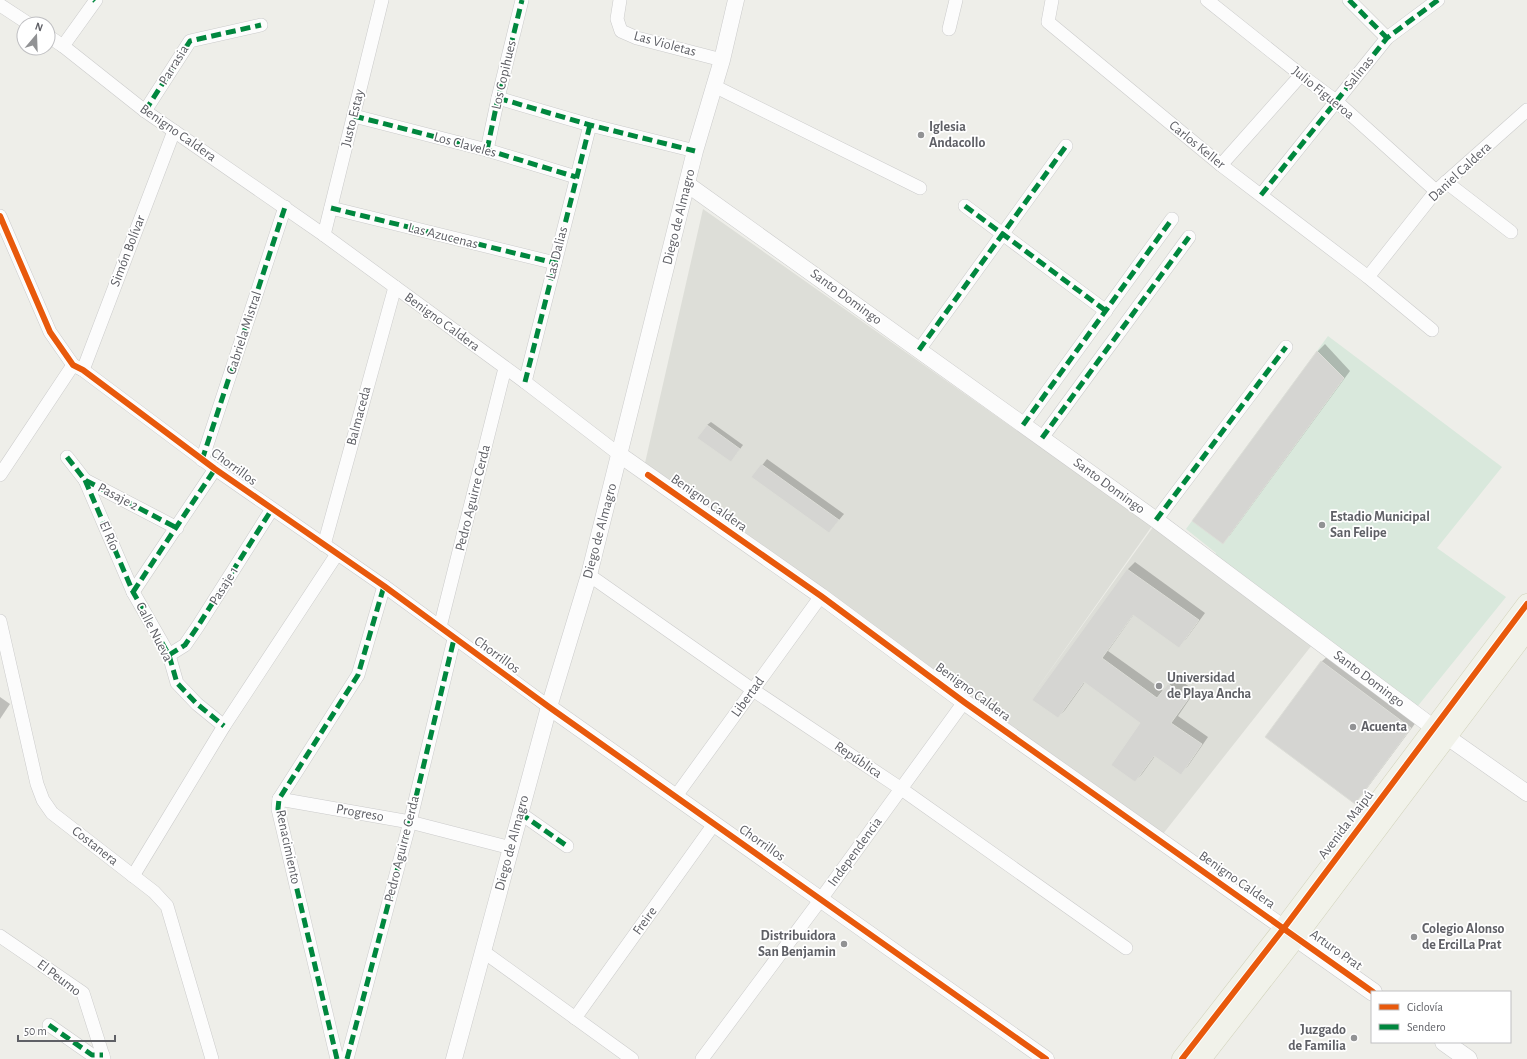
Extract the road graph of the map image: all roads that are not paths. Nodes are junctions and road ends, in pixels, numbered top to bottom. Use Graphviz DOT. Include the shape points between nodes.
graph roads {
  1 [pos="95,0"];
  2 [pos="382,0"];
  3 [pos="522,0"];
  4 [pos="620,0"];
  5 [pos="736,0"];
  6 [pos="956,0"];
  7 [pos="1052,0"];
  8 [pos="1207,0"];
  9 [pos="1349,0"];
  10 [pos="1438,0"];
  11 [pos="0,6"];
  12 [pos="16,16"];
  13 [pos="261,25"];
  14 [pos="950,29"];
  15 [pos="1387,38"];
  16 [pos="56,41"];
  17 [pos="63,46"];
  18 [pos="722,60"];
  19 [pos="1300,75"];
  20 [pos="714,86"];
  21 [pos="498,98"];
  22 [pos="1336,101"];
  23 [pos="1527,110"];
  24 [pos="145,111"];
  25 [pos="354,116"];
  26 [pos="590,125"];
  27 [pos="174,131"];
  28 [pos="1066,146"];
  29 [pos="487,150"];
  30 [pos="696,151"];
  31 [pos="1221,165"];
  32 [pos="576,177"];
  33 [pos="1446,182"];
  34 [pos="687,184"];
  35 [pos="920,188"];
  36 [pos="1436,191"];
  37 [pos="1261,195"];
  38 [pos="965,206"];
  39 [pos="285,207"];
  40 [pos="331,208"];
  41 [pos="0,216"];
  42 [pos="1172,219"];
  43 [pos="1510,232"];
  44 [pos="1003,234"];
  45 [pos="324,235"];
  46 [pos="1189,237"];
  47 [pos="555,263"];
  48 [pos="1368,277"];
  49 [pos="395,287"];
  50 [pos="1106,311"];
  51 [pos="1432,330"];
  52 [pos="1286,347"];
  53 [pos="919,350"];
  54 [pos="78,368"];
  55 [pos="505,368"];
  56 [pos="526,382"];
  57 [pos="1023,425"];
  58 [pos="1042,438"];
  59 [pos="620,455"];
  60 [pos="67,457"];
  61 [pos="202,460"];
  62 [pos="215,469"];
  63 [pos="0,475"];
  64 [pos="86,480"];
  65 [pos="272,509"];
  66 [pos="1156,520"];
  67 [pos="177,528"];
  68 [pos="324,545"];
  69 [pos="337,554"];
  70 [pos="589,575"];
  71 [pos="384,586"];
  72 [pos="134,592"];
  73 [pos="821,596"];
  74 [pos="1527,604"];
  75 [pos="0,621"];
  76 [pos="440,627"];
  77 [pos="1527,630"];
  78 [pos="454,639"];
  79 [pos="169,655"];
  80 [pos="754,690"];
  81 [pos="964,702"];
  82 [pos="549,707"];
  83 [pos="224,726"];
  84 [pos="1440,732"];
  85 [pos="900,788"];
  86 [pos="1527,793"];
  87 [pos="676,796"];
  88 [pos="279,799"];
  89 [pos="520,813"];
  90 [pos="410,822"];
  91 [pos="714,824"];
  92 [pos="567,846"];
  93 [pos="511,848"];
  94 [pos="133,876"];
  95 [pos="821,899"];
  96 [pos="1290,933"];
  97 [pos="0,936"];
  98 [pos="1126,948"];
  99 [pos="484,952"];
  100 [pos="1372,991"];
  101 [pos="575,1018"];
  102 [pos="48,1025"];
  103 [pos="1445,1043"];
  104 [pos="104,1057"];
  105 [pos="212,1059"];
  106 [pos="337,1059"];
  107 [pos="347,1059"];
  108 [pos="454,1059"];
  109 [pos="632,1059"];
  110 [pos="702,1059"];
  111 [pos="1046,1059"];
  112 [pos="1182,1059"];
  113 [pos="1201,1059"];
  114 [pos="1468,1059"];
  1 -- 17 [label="street"];
  2 -- 25 [label="street, Justo Estay"];
  3 -- 21 [label="street, Los Copihues"];
  4 -- 18 [label="street, Las Violetas" via="616,19 621,31 637,38"];
  5 -- 18 [label="street, Diego de Almagro"];
  6 -- 14 [label="street"];
  7 -- 31 [label="street, Carlos Keller" via="1048,22"];
  8 -- 19 [label="street, Julio Figueroa"];
  9 -- 15 [label="street"];
  10 -- 15 [label="street, Salinas"];
  11 -- 12 [label="street"];
  13 -- 24 [label="street, Parrasia" via="190,41"];
  15 -- 22 [label="street, Salinas"];
  16 -- 17 [label="street, Benigno Caldera"];
  17 -- 24 [label="street, Benigno Caldera"];
  18 -- 20 [label="street, Diego de Almagro"];
  19 -- 22 [label="street, Julio Figueroa"];
  19 -- 31 [label="street"];
  20 -- 30 [label="street, Diego de Almagro"];
  20 -- 35 [label="street"];
  21 -- 26 [label="street"];
  21 -- 29 [label="street, Los Copihues"];
  22 -- 36 [label="street, Julio Figueroa"];
  22 -- 37 [label="street, Salinas"];
  23 -- 33 [label="street, Daniel Caldera"];
  24 -- 27 [label="street, Benigno Caldera"];
  25 -- 29 [label="street, Los Claveles"];
  25 -- 40 [label="street, Justo Estay"];
  26 -- 30 [label="street"];
  26 -- 32 [label="street, Las Dalias"];
  27 -- 39 [label="street, Benigno Caldera"];
  27 -- 54 [label="street, Simón Bolívar"];
  28 -- 44 [label="street"];
  29 -- 32 [label="street, Los Claveles"];
  30 -- 34 [label="street, Diego de Almagro"];
  31 -- 37 [label="street, Carlos Keller"];
  32 -- 47 [label="street, Las Dalias"];
  33 -- 36 [label="street, Daniel Caldera"];
  33 -- 43 [label="street"];
  34 -- 53 [label="street, Santo Domingo"];
  34 -- 59 [label="street, Diego de Almagro"];
  36 -- 48 [label="street, Daniel Caldera"];
  37 -- 48 [label="street, Carlos Keller"];
  38 -- 44 [label="street"];
  39 -- 45 [label="street, Benigno Caldera"];
  39 -- 61 [label="street, Gabriela Mistral"];
  40 -- 45 [label="street, Justo Estay"];
  40 -- 47 [label="street, Las Azucenas"];
  41 -- 54 [label="street, Chorrillos" via="50,332"];
  42 -- 50 [label="street"];
  44 -- 50 [label="street"];
  44 -- 53 [label="street"];
  45 -- 49 [label="street, Benigno Caldera"];
  46 -- 58 [label="street"];
  47 -- 56 [label="street, Las Dalias"];
  48 -- 51 [label="street, Carlos Keller"];
  49 -- 55 [label="street, Benigno Caldera"];
  49 -- 68 [label="street, Balmaceda"];
  50 -- 57 [label="street"];
  52 -- 66 [label="street"];
  53 -- 57 [label="street, Santo Domingo"];
  54 -- 61 [label="street, Chorrillos"];
  54 -- 63 [label="street, Simón Bolívar"];
  55 -- 56 [label="street, Benigno Caldera"];
  55 -- 76 [label="street, Pedro Aguirre Cerda"];
  56 -- 59 [label="street, Benigno Caldera"];
  57 -- 58 [label="street, Santo Domingo"];
  58 -- 66 [label="street, Santo Domingo"];
  59 -- 70 [label="street, Diego de Almagro"];
  59 -- 73 [label="street, Benigno Caldera"];
  60 -- 64 [label="street, Pasaje 2"];
  61 -- 62 [label="street, Chorrillos"];
  62 -- 65 [label="street, Chorrillos"];
  62 -- 67 [label="street, Calle Nueva"];
  64 -- 67 [label="street, Pasaje 2"];
  64 -- 72 [label="street, El Río"];
  65 -- 68 [label="street, Chorrillos"];
  65 -- 79 [label="street, Pasaje 1" via="198,626 185,644"];
  66 -- 84 [label="street, Santo Domingo"];
  67 -- 72 [label="street, Calle Nueva"];
  68 -- 69 [label="street, Chorrillos"];
  69 -- 71 [label="street, Chorrillos"];
  69 -- 83 [label="street"];
  70 -- 80 [label="street, República"];
  70 -- 82 [label="street, Diego de Almagro"];
  71 -- 76 [label="street, Chorrillos"];
  71 -- 88 [label="street, Renacimiento" via="358,675"];
  72 -- 79 [label="street, Calle Nueva"];
  73 -- 80 [label="street, Libertad"];
  73 -- 81 [label="street, Benigno Caldera"];
  74 -- 84 [label="main road, Avenida Maipú"];
  75 -- 94 [label="street, Costanera" via="37,784 43,800 52,813"];
  76 -- 78 [label="street, Chorrillos"];
  77 -- 84 [label="main road, Avenida Maipú"];
  78 -- 82 [label="street, Chorrillos"];
  78 -- 90 [label="street, Pedro Aguirre Cerda"];
  79 -- 83 [label="street, Calle Nueva" via="177,683"];
  80 -- 85 [label="street, República"];
  80 -- 87 [label="street, Libertad"];
  81 -- 85 [label="street, Independencia"];
  81 -- 96 [label="street, Benigno Caldera"];
  82 -- 87 [label="street, Chorrillos"];
  82 -- 89 [label="street, Diego de Almagro"];
  83 -- 94 [label="street"];
  84 -- 86 [label="street, Santo Domingo"];
  84 -- 96 [label="main road, Avenida Maipú"];
  85 -- 95 [label="street, Independencia"];
  85 -- 98 [label="street, República"];
  87 -- 91 [label="street, Chorrillos"];
  88 -- 90 [label="street, Progreso"];
  88 -- 106 [label="street, Renacimiento" via="278,809"];
  89 -- 92 [label="street"];
  89 -- 93 [label="street, Diego de Almagro"];
  90 -- 93 [label="street, Progreso"];
  90 -- 107 [label="street, Pedro Aguirre Cerda"];
  91 -- 95 [label="street, Chorrillos"];
  91 -- 101 [label="street, Freire"];
  93 -- 99 [label="street, Diego de Almagro"];
  94 -- 105 [label="street, Costanera" via="167,906"];
  95 -- 110 [label="street, Independencia"];
  95 -- 111 [label="street, Chorrillos"];
  96 -- 100 [label="main road, Arturo Prat"];
  96 -- 112 [label="main road, Avenida Maipú"];
  96 -- 113 [label="main road, Avenida Maipú"];
  97 -- 104 [label="street, El Peumo" via="83,994"];
  99 -- 101 [label="street"];
  99 -- 108 [label="street, Diego de Almagro"];
  101 -- 109 [label="street"];
  102 -- 104 [label="street" via="92,1055"];
  103 -- 114 [label="main road"];
}
